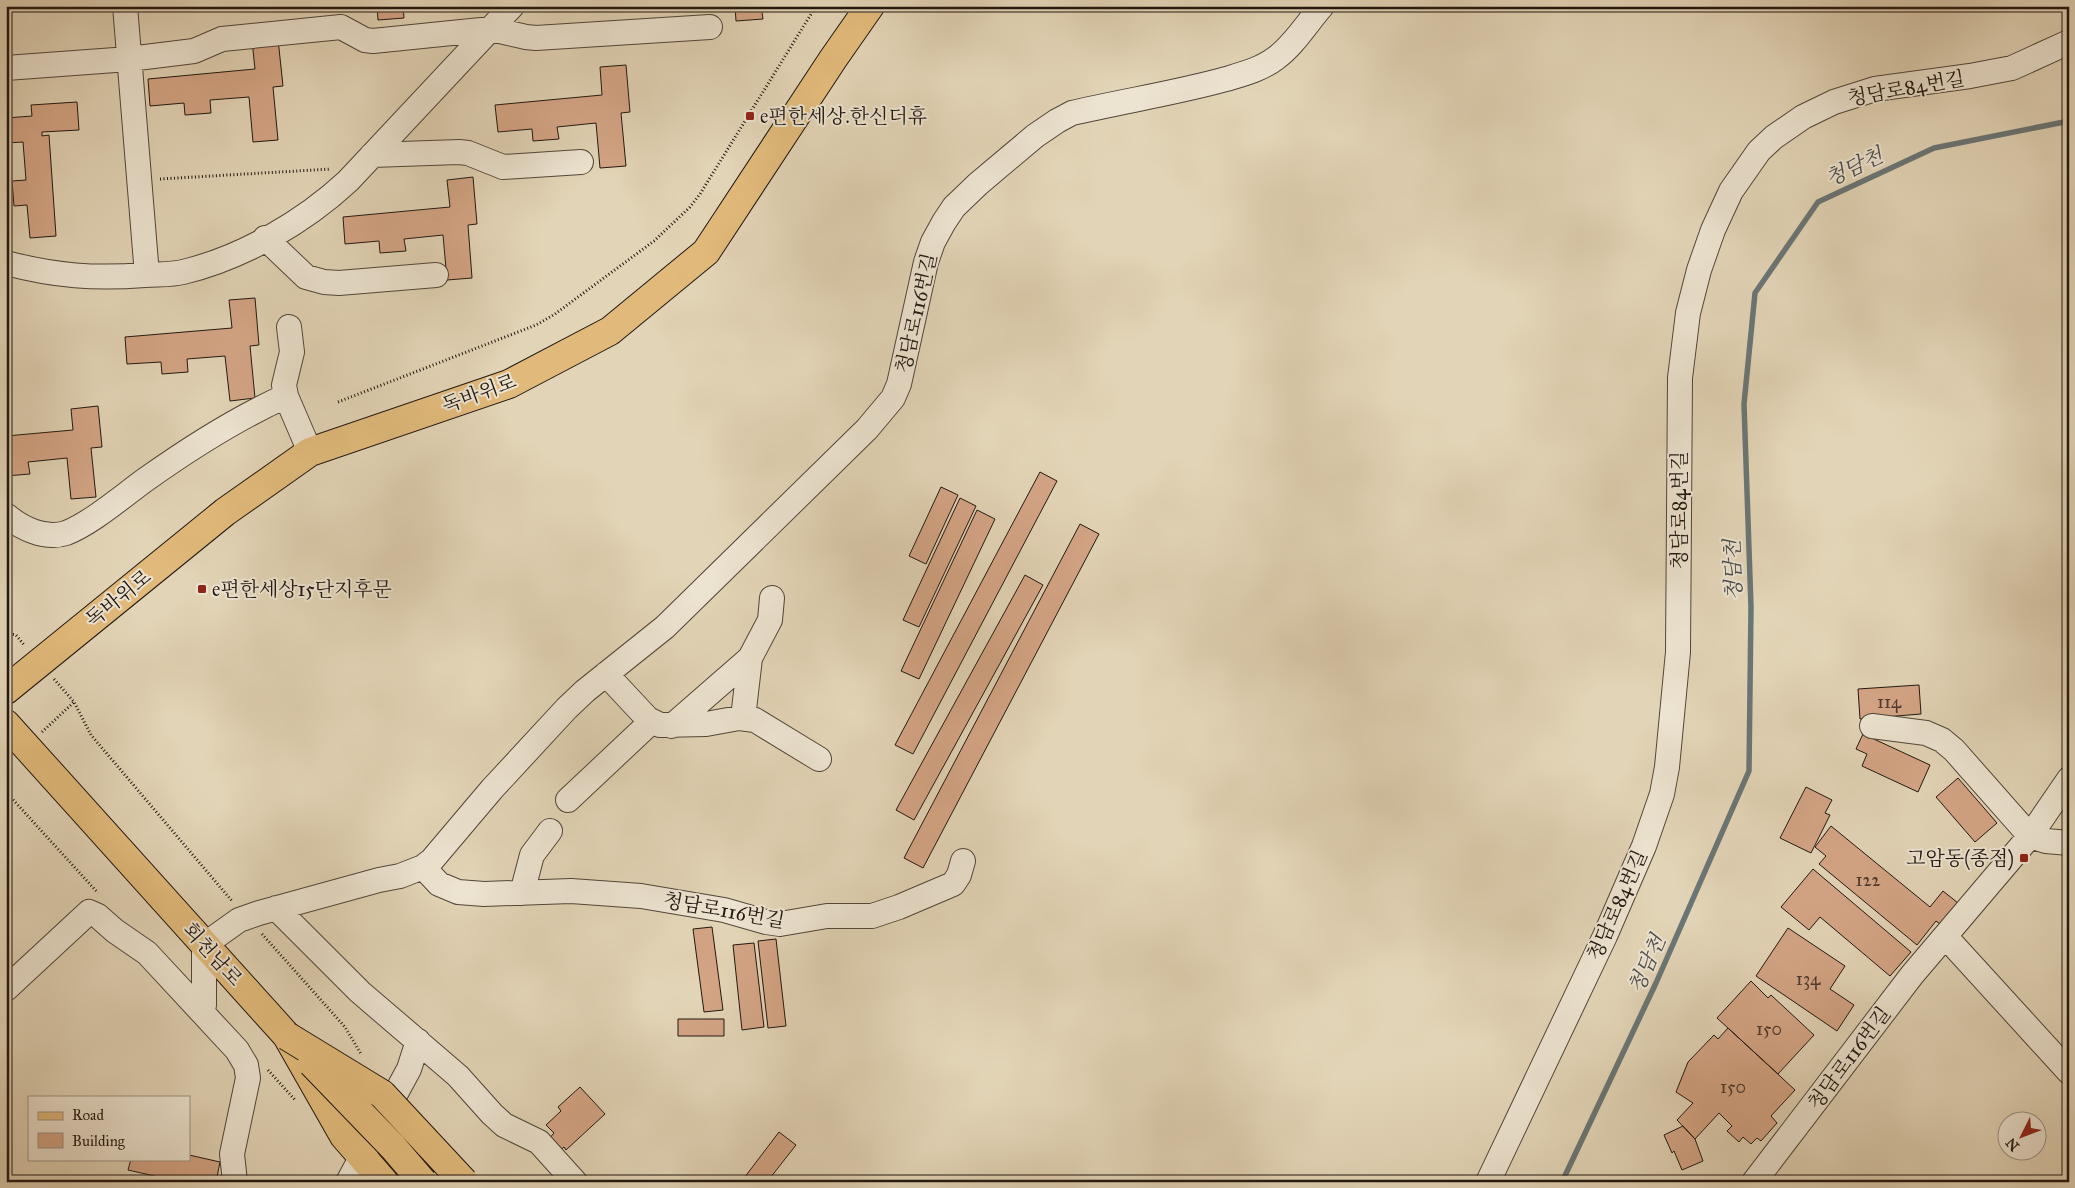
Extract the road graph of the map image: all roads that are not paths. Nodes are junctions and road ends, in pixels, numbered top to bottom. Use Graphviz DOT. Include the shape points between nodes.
graph roads {
  1 [pos="125,6"];
  2 [pos="512,6"];
  3 [pos="870,6"];
  4 [pos="1322,6"];
  5 [pos="340,17"];
  6 [pos="710,27"];
  7 [pos="490,29"];
  8 [pos="2069,42"];
  9 [pos="129,58"];
  10 [pos="6,68"];
  11 [pos="366,161"];
  12 [pos="581,162"];
  13 [pos="265,238"];
  14 [pos="6,263"];
  15 [pos="147,275"];
  16 [pos="436,275"];
  17 [pos="289,327"];
  18 [pos="286,396"];
  19 [pos="310,452"];
  20 [pos="6,515"];
  21 [pos="772,598"];
  22 [pos="750,658"];
  23 [pos="606,674"];
  24 [pos="6,690"];
  25 [pos="743,718"];
  26 [pos="662,723"];
  27 [pos="6,724"];
  28 [pos="1872,726"];
  29 [pos="819,760"];
  30 [pos="2069,779"];
  31 [pos="568,800"];
  32 [pos="550,831"];
  33 [pos="2030,836"];
  34 [pos="2069,843"];
  35 [pos="963,860"];
  36 [pos="423,867"];
  37 [pos="522,893"];
  38 [pos="276,908"];
  39 [pos="1946,936"];
  40 [pos="204,945"];
  41 [pos="6,989"];
  42 [pos="202,1012"];
  43 [pos="287,1036"];
  44 [pos="418,1041"];
  45 [pos="2069,1072"];
  46 [pos="235,1182"];
  47 [pos="348,1182"];
  48 [pos="384,1182"];
  49 [pos="423,1182"];
  50 [pos="464,1182"];
  51 [pos="575,1182"];
  52 [pos="1488,1182"];
  53 [pos="1754,1182"];
  1 -- 9 [label="street"];
  2 -- 7 [label="street"];
  3 -- 19 [label="main road, 독바위로" via="706,252 610,332 509,384"];
  4 -- 23 [label="street, 청담로116번길" via="1284,50 1264,65 1204,85 1072,114 1035,136 978,184 954,207 933,242 893,398 665,627"];
  5 -- 7 [label="street" via="365,40 373,41"];
  5 -- 9 [label="street" via="222,39 194,51"];
  6 -- 7 [label="street" via="536,38"];
  7 -- 11 [label="street"];
  8 -- 52 [label="street, 청담로84번길" via="2012,68 1875,89 1834,102 1803,116 1774,137 1759,151 1731,190 1699,270 1688,313 1680,378 1678,652 1668,767 1662,794 1644,846 1605,936"];
  9 -- 10 [label="street"];
  9 -- 15 [label="street"];
  11 -- 12 [label="street" via="459,152 503,167"];
  11 -- 13 [label="street" via="325,202"];
  13 -- 15 [label="street" via="216,263 181,272"];
  13 -- 16 [label="street" via="306,277 324,282"];
  14 -- 15 [label="street" via="80,278"];
  17 -- 18 [label="street" via="292,352 284,386"];
  18 -- 19 [label="street"];
  18 -- 20 [label="street" via="242,416 197,443 65,534 49,534 18,526"];
  19 -- 24 [label="main road, 독바위로" via="225,512"];
  21 -- 22 [label="street" via="770,620"];
  22 -- 25 [label="street"];
  22 -- 26 [label="street"];
  23 -- 26 [label="street"];
  23 -- 36 [label="street, 청담로116번길" via="567,708"];
  25 -- 26 [label="street" via="713,724"];
  25 -- 29 [label="street" via="755,720"];
  26 -- 31 [label="street"];
  27 -- 40 [label="main road, 회천남로"];
  28 -- 33 [label="street" via="1926,733 1942,740"];
  30 -- 33 [label="street"];
  32 -- 37 [label="street" via="532,855"];
  33 -- 34 [label="street" via="2046,842"];
  33 -- 39 [label="street, 청담로116번길"];
  35 -- 37 [label="street, 청담로116번길" via="953,884 899,907 872,916 826,916 794,923 766,922 724,910 641,896"];
  36 -- 37 [label="street, 청담로116번길" via="439,884 458,892"];
  36 -- 38 [label="street, 청담로116번길"];
  38 -- 40 [label="street, 청담로116번길" via="224,929"];
  38 -- 44 [label="street" via="360,992"];
  39 -- 45 [label="street"];
  39 -- 53 [label="street, 청담로116번길" via="1912,975"];
  40 -- 42 [label="street"];
  40 -- 43 [label="main road, 회천남로"];
  41 -- 42 [label="street" via="85,914 92,912 147,953"];
  42 -- 46 [label="street" via="237,1050 247,1071 232,1154"];
  43 -- 48 [label="main road" via="344,1136"];
  43 -- 49 [label="main road, 회천남로, bridge"];
  43 -- 50 [label="main road, bridge" via="382,1094"];
  44 -- 47 [label="street" via="409,1069"];
  44 -- 51 [label="street" via="458,1076 504,1125 539,1142"];
}
